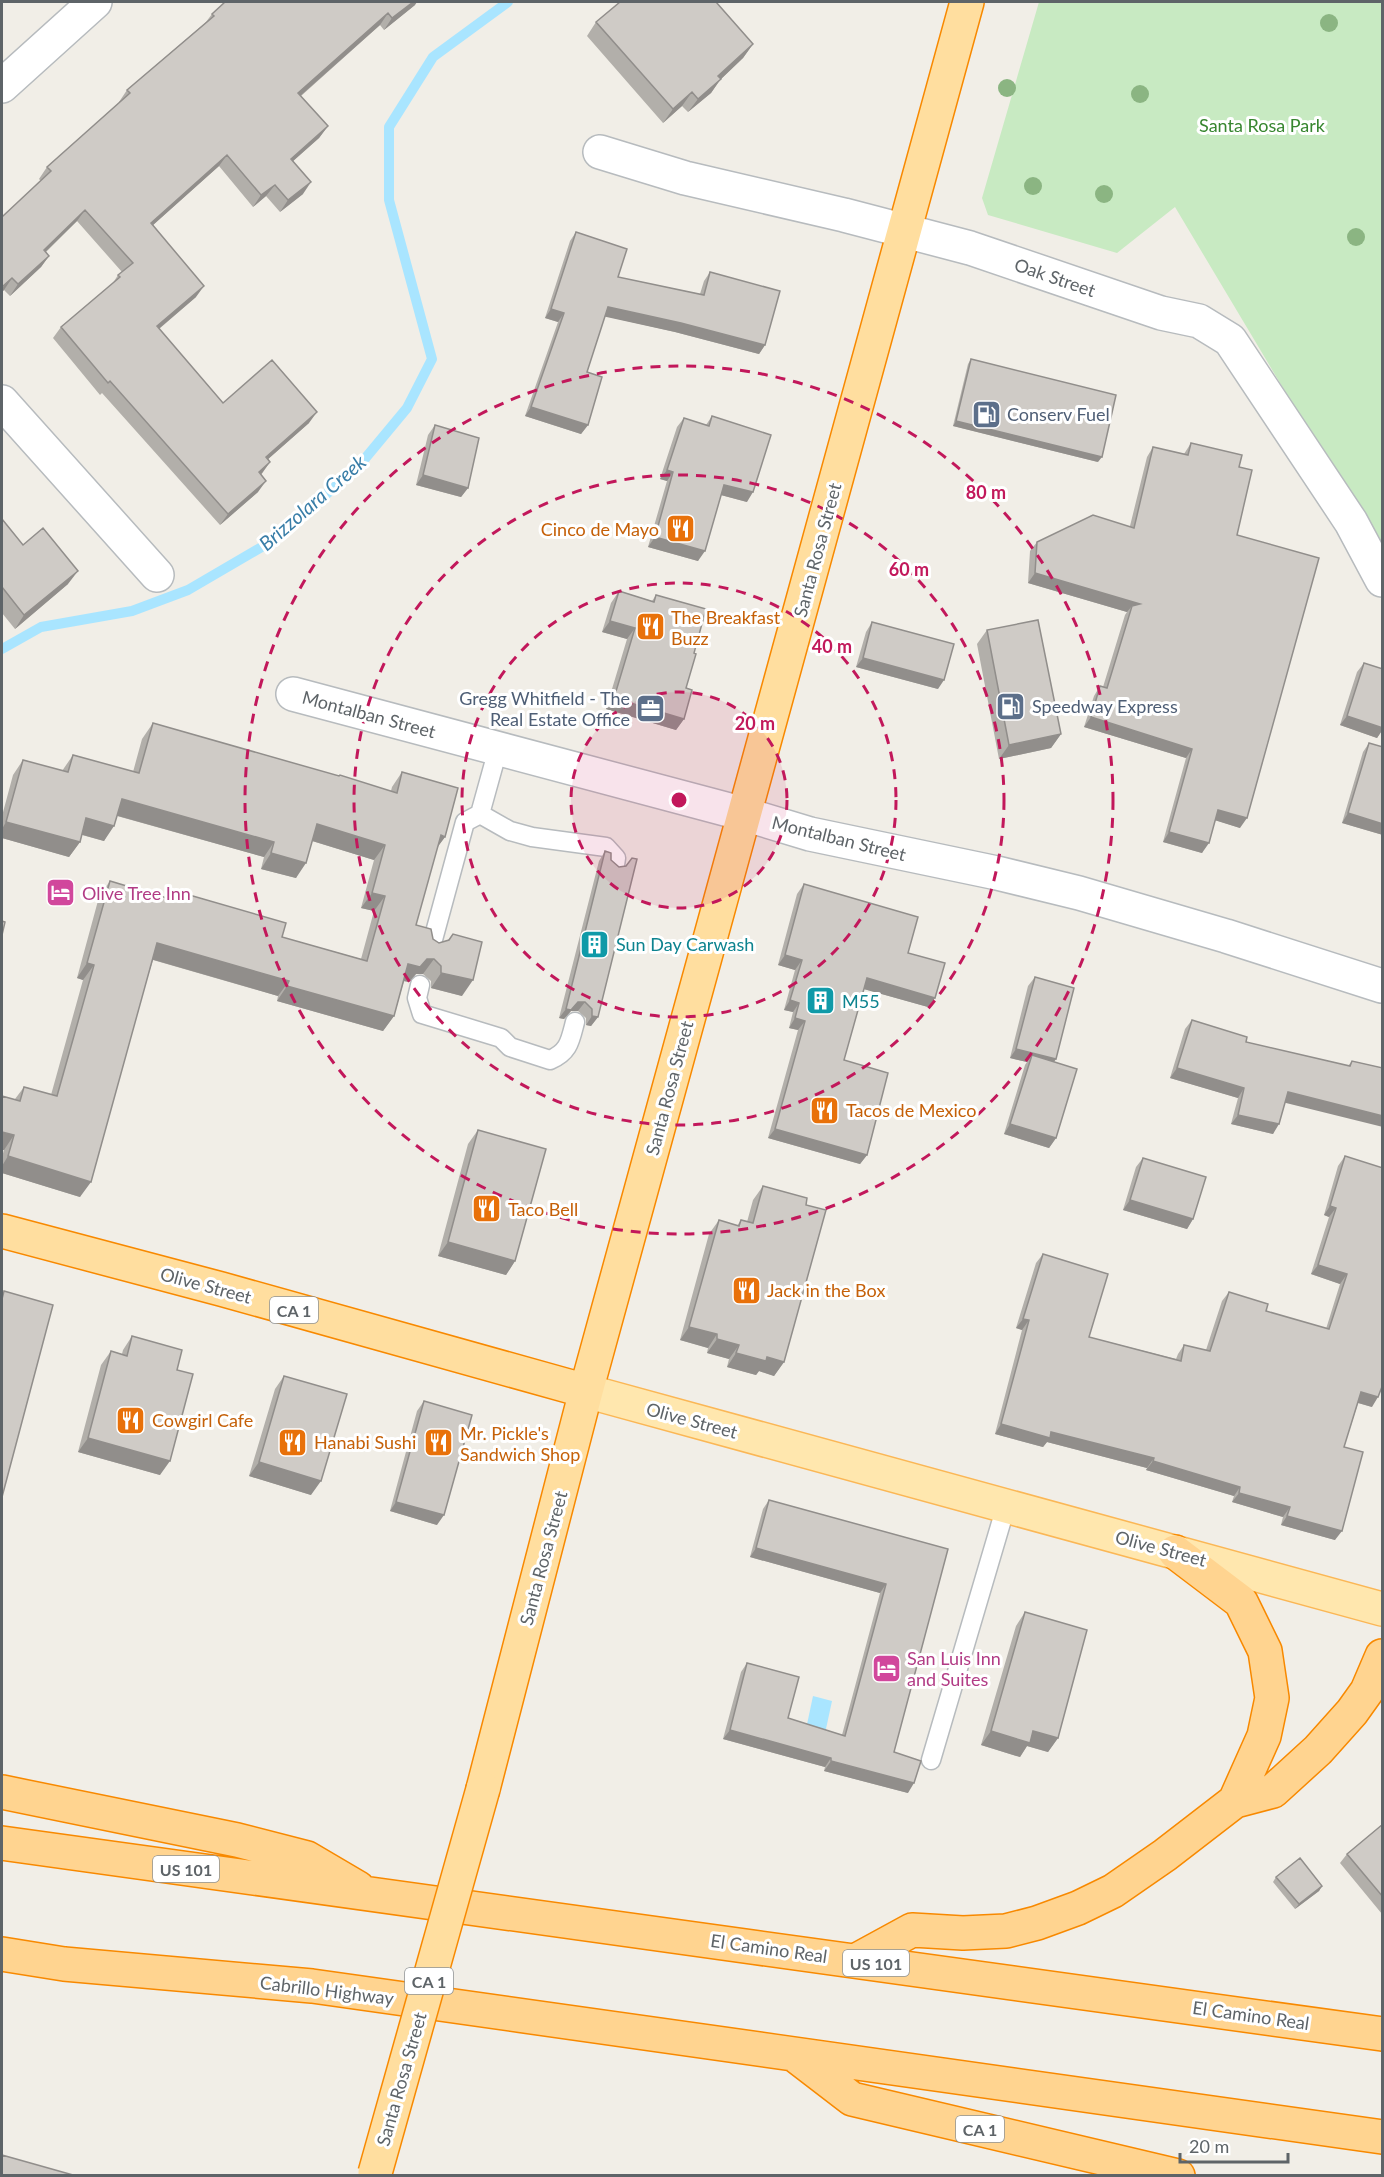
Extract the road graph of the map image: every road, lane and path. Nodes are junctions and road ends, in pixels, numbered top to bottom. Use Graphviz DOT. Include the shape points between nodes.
graph roads {
  1 [pos="95,2"];
  2 [pos="967,2"];
  3 [pos="2,86"];
  4 [pos="600,152"];
  5 [pos="902,231"];
  6 [pos="2,402"];
  7 [pos="157,575"];
  8 [pos="1383,580"];
  9 [pos="293,694"];
  10 [pos="498,750"];
  11 [pos="744,813"];
  12 [pos="480,814"];
  13 [pos="615,865"];
  14 [pos="431,946"];
  15 [pos="420,985"];
  16 [pos="1383,986"];
  17 [pos="575,1022"];
  18 [pos="2,1231"];
  19 [pos="586,1391"];
  20 [pos="1006,1506"];
  21 [pos="1175,1552"];
  22 [pos="1383,1609"];
  23 [pos="1383,1656"];
  24 [pos="931,1760"];
  25 [pos="2,1792"];
  26 [pos="1235,1801"];
  27 [pos="2,1843"];
  28 [pos="370,1896"];
  29 [pos="2,1954"];
  30 [pos="857,1960"];
  31 [pos="64,1964"];
  32 [pos="2,1977"];
  33 [pos="1383,2034"];
  34 [pos="794,2055"];
  35 [pos="1383,2137"];
  36 [pos="375,2174"];
  37 [pos="1178,2175"];
  1 -- 3 [label="street"];
  2 -- 5 [label="highway, Santa Rosa Street / CA 1"];
  4 -- 5 [label="street, Oak Street" via="685,178"];
  5 -- 8 [label="street, Oak Street" via="970,248 1161,313 1199,321 1230,340 1351,522"];
  5 -- 11 [label="highway, Santa Rosa Street / CA 1"];
  6 -- 7 [label="street"];
  9 -- 10 [label="street, Montalban Street"];
  10 -- 11 [label="street, Montalban Street"];
  10 -- 12 [label="lane"];
  11 -- 16 [label="street, Montalban Street" via="810,834 1078,892"];
  11 -- 19 [label="highway, Santa Rosa Street / CA 1"];
  12 -- 13 [label="lane" via="510,831 532,837 606,847 616,858"];
  12 -- 14 [label="lane" via="465,822"];
  15 -- 17 [label="lane" via="417,998 422,1014 501,1038 510,1047 550,1060 563,1054"];
  18 -- 19 [label="highway, Olive Street / CA 1"];
  19 -- 20 [label="main road, Olive Street"];
  19 -- 36 [label="highway, Santa Rosa Street / CA 1, bridge" via="483,1790"];
  20 -- 21 [label="main road, Olive Street"];
  20 -- 24 [label="lane"];
  21 -- 22 [label="main road, Olive Street"];
  21 -- 26 [label="highway" via="1241,1602 1265,1650 1272,1698 1264,1736"];
  23 -- 26 [label="highway" via="1367,1691 1318,1750 1273,1791"];
  25 -- 28 [label="highway" via="307,1858"];
  26 -- 30 [label="highway" via="1113,1891 1078,1908 1006,1931 912,1930"];
  27 -- 28 [label="highway, US 101"];
  28 -- 30 [label="highway, El Camino Real / US 101"];
  29 -- 31 [label="highway, Cabrillo Highway"];
  30 -- 33 [label="highway, El Camino Real / US 101"];
  31 -- 32 [label="highway"];
  31 -- 34 [label="highway, Cabrillo Highway" via="312,1986"];
  34 -- 35 [label="highway"];
  34 -- 37 [label="highway, CA 1" via="852,2099"];
}
